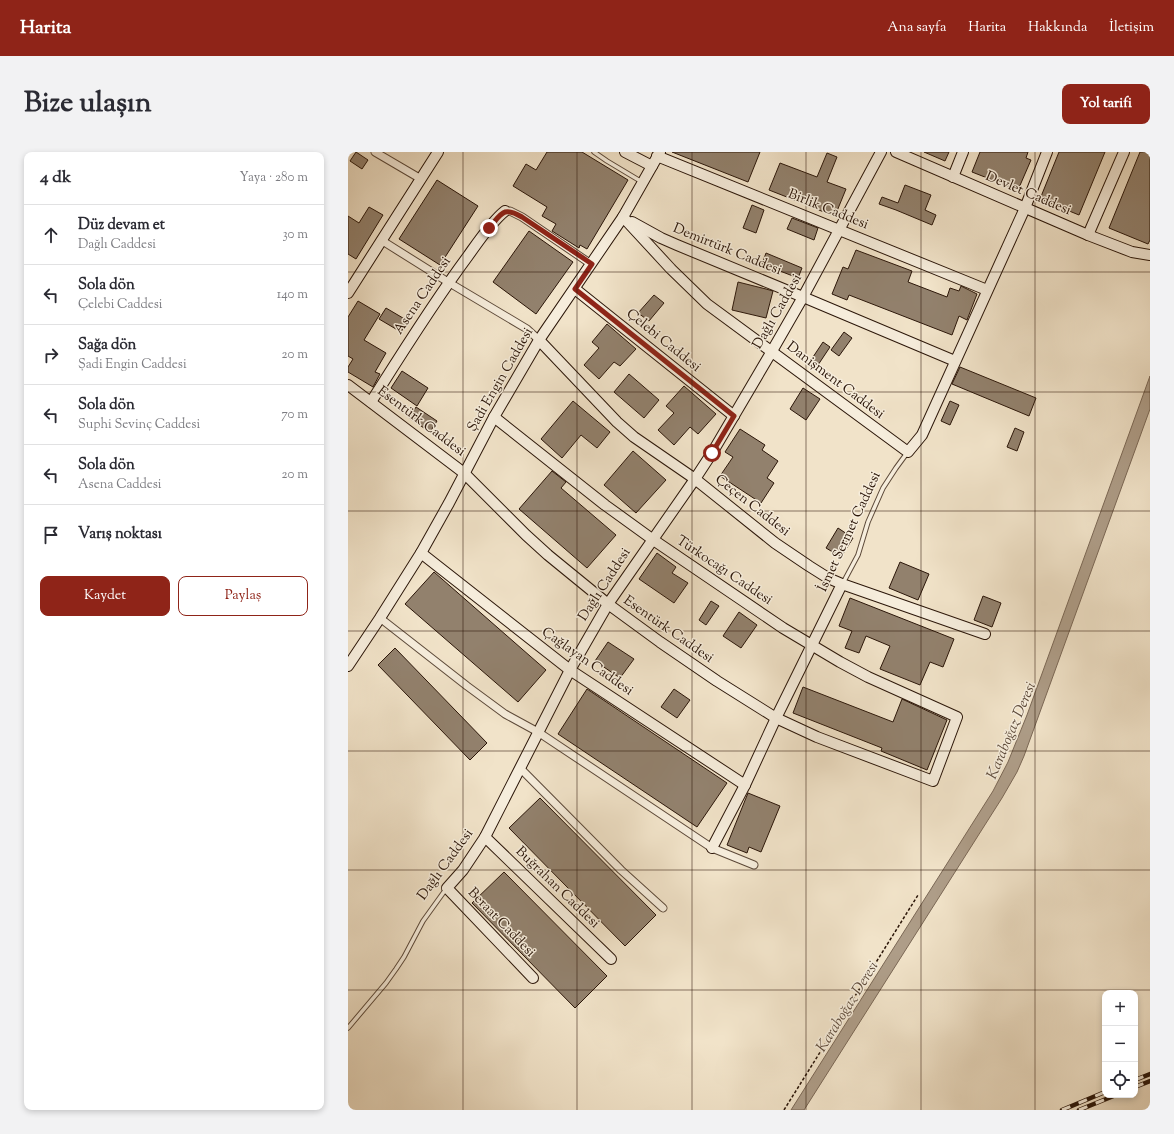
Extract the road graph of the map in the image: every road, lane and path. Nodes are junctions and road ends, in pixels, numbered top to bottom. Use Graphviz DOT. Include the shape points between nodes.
graph roads {
  1 [pos="375,152"];
  2 [pos="438,152"];
  3 [pos="594,152"];
  4 [pos="625,152"];
  5 [pos="881,152"];
  6 [pos="896,152"];
  7 [pos="964,152"];
  8 [pos="1047,152"];
  9 [pos="1124,152"];
  10 [pos="659,154"];
  11 [pos="652,166"];
  12 [pos="953,177"];
  13 [pos="421,179"];
  14 [pos="643,183"];
  15 [pos="1025,208"];
  16 [pos="505,211"];
  17 [pos="623,217"];
  18 [pos="839,230"];
  19 [pos="1088,235"];
  20 [pos="381,240"];
  21 [pos="1150,255"];
  22 [pos="592,264"];
  23 [pos="448,282"];
  24 [pos="575,289"];
  25 [pos="987,290"];
  26 [pos="348,293"];
  27 [pos="803,297"];
  28 [pos="539,340"];
  29 [pos="772,351"];
  30 [pos="955,361"];
  31 [pos="348,385"];
  32 [pos="371,402"];
  33 [pos="734,416"];
  34 [pos="494,417"];
  35 [pos="908,452"];
  36 [pos="464,473"];
  37 [pos="695,478"];
  38 [pos="652,539"];
  39 [pos="421,552"];
  40 [pos="842,584"];
  41 [pos="608,604"];
  42 [pos="380,618"];
  43 [pos="985,634"];
  44 [pos="811,646"];
  45 [pos="348,666"];
  46 [pos="570,670"];
  47 [pos="776,718"];
  48 [pos="538,732"];
  49 [pos="520,768"];
  50 [pos="933,781"];
  51 [pos="745,785"];
  52 [pos="485,837"];
  53 [pos="712,848"];
  54 [pos="754,865"];
  55 [pos="447,888"];
  56 [pos="918,895"];
  57 [pos="663,908"];
  58 [pos="611,960"];
  59 [pos="534,978"];
  60 [pos="348,1028"];
  61 [pos="784,1110"];
  1 -- 13 [label="street"];
  2 -- 13 [label="street"];
  3 -- 14 [label="lane"];
  4 -- 11 [label="street"];
  5 -- 18 [label="street, Dağlı Caddesi"];
  6 -- 12 [label="street, Devlet Caddesi"];
  7 -- 12 [label="street"];
  8 -- 15 [label="street, İsmet Sermet Caddesi"];
  9 -- 19 [label="street"];
  10 -- 11 [label="street, Şadi Engin Caddesi"];
  10 -- 18 [label="street, Birlik Caddesi"];
  11 -- 14 [label="street, Şadi Engin Caddesi"];
  12 -- 15 [label="street, Devlet Caddesi"];
  13 -- 20 [label="street"];
  14 -- 17 [label="street, Şadi Engin Caddesi"];
  15 -- 19 [label="street, Devlet Caddesi"];
  15 -- 25 [label="street, İsmet Sermet Caddesi"];
  16 -- 22 [label="street" via="522,217"];
  16 -- 23 [label="street, Asena Caddesi"];
  17 -- 22 [label="street, Şadi Engin Caddesi"];
  17 -- 27 [label="street, Demirtürk Caddesi" via="677,245"];
  17 -- 29 [label="street, Danişment Caddesi" via="707,304"];
  18 -- 25 [label="street, Birlik Caddesi"];
  18 -- 27 [label="street, Dağlı Caddesi"];
  19 -- 21 [label="street, Devlet Caddesi" via="1132,252"];
  20 -- 23 [label="street"];
  20 -- 26 [label="street"];
  22 -- 24 [label="street, Şadi Engin Caddesi"];
  23 -- 28 [label="street" via="527,329"];
  23 -- 32 [label="street, Asena Caddesi"];
  24 -- 28 [label="street, Şadi Engin Caddesi"];
  24 -- 33 [label="street, Çelebi Caddesi"];
  25 -- 30 [label="street, İsmet Sermet Caddesi"];
  27 -- 29 [label="street, Dağlı Caddesi"];
  27 -- 30 [label="street, Demirtürk Caddesi"];
  28 -- 34 [label="street, Şadi Engin Caddesi"];
  28 -- 37 [label="street, Çeçen Caddesi" via="617,422 634,437"];
  29 -- 33 [label="street, Dağlı Caddesi"];
  29 -- 35 [label="street, Danişment Caddesi"];
  30 -- 35 [label="street, İsmet Sermet Caddesi" via="922,435"];
  31 -- 32 [label="street, Esentürk Caddesi"];
  32 -- 36 [label="street, Esentürk Caddesi"];
  33 -- 37 [label="street, Dağlı Caddesi"];
  34 -- 36 [label="street, Şadi Engin Caddesi"];
  34 -- 38 [label="street, Türkocağı Caddesi"];
  35 -- 40 [label="lane, İsmet Sermet Caddesi" via="883,488 868,522 858,555"];
  36 -- 39 [label="street, Şadi Engin Caddesi"];
  36 -- 41 [label="street, Esentürk Caddesi" via="553,559"];
  37 -- 38 [label="street, Dağlı Caddesi"];
  37 -- 40 [label="street, Çeçen Caddesi" via="775,543 828,578"];
  38 -- 41 [label="street, Dağlı Caddesi"];
  38 -- 44 [label="street, Türkocağı Caddesi"];
  39 -- 42 [label="street, Şadi Engin Caddesi"];
  39 -- 46 [label="street, Çağlayan Caddesi"];
  40 -- 43 [label="street, Çeçen Caddesi"];
  40 -- 44 [label="street, İsmet Sermet Caddesi"];
  41 -- 46 [label="street, Dağlı Caddesi"];
  41 -- 47 [label="street, Esentürk Caddesi" via="717,681"];
  42 -- 45 [label="street, Şadi Engin Caddesi"];
  42 -- 48 [label="street" via="491,704"];
  44 -- 47 [label="street, İsmet Sermet Caddesi"];
  44 -- 50 [label="street, Türkocağı Caddesi" via="868,677 957,717"];
  46 -- 48 [label="street, Dağlı Caddesi"];
  46 -- 51 [label="street, Çağlayan Caddesi"];
  47 -- 50 [label="street, Esentürk Caddesi"];
  47 -- 51 [label="street, İsmet Sermet Caddesi"];
  48 -- 49 [label="street, Dağlı Caddesi"];
  48 -- 53 [label="street"];
  49 -- 52 [label="street, Dağlı Caddesi"];
  49 -- 57 [label="street" via="621,870"];
  51 -- 53 [label="street, İsmet Sermet Caddesi"];
  52 -- 55 [label="street, Dağlı Caddesi" via="463,870"];
  52 -- 58 [label="street, Buğrahan Caddesi"];
  53 -- 54 [label="street"];
  55 -- 59 [label="street, Beraat Caddesi"];
  55 -- 60 [label="lane, Dağlı Caddesi" via="423,921 396,969"];
  56 -- 61 [label="path"];
}
